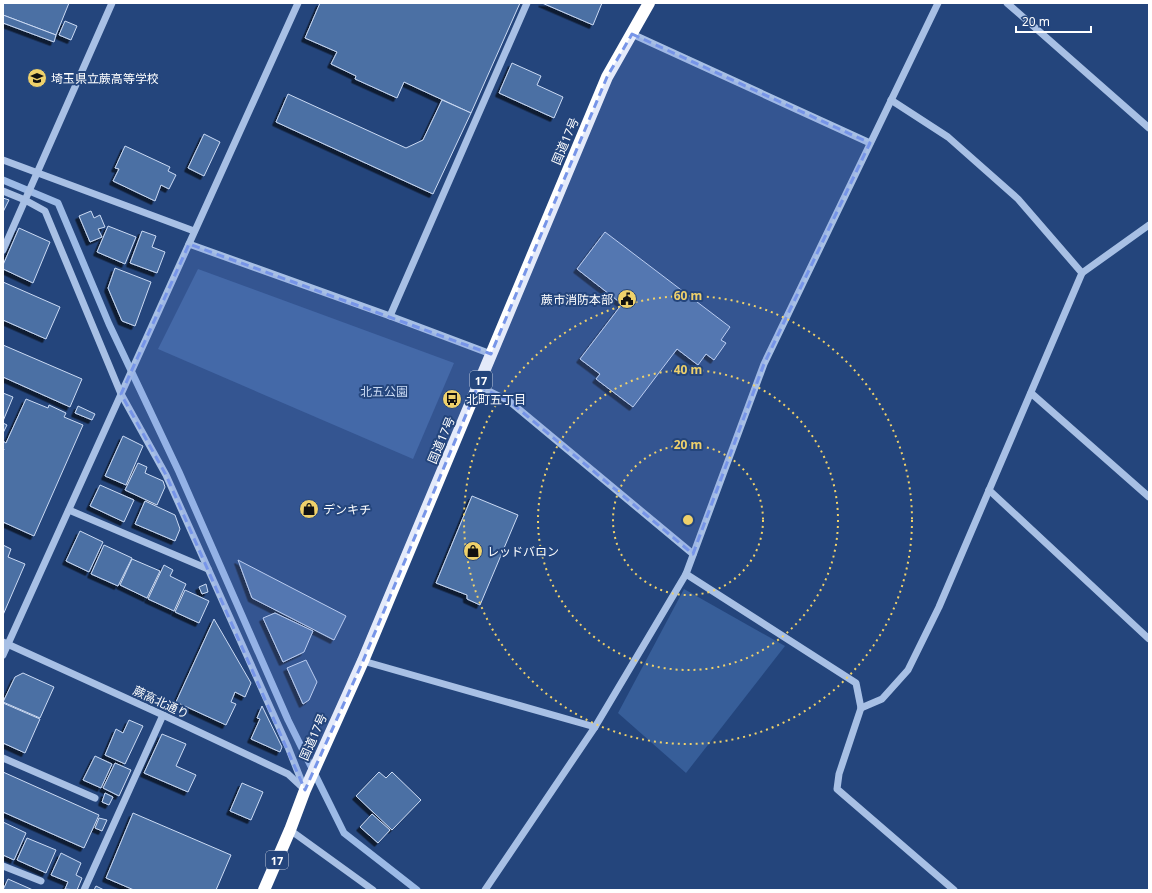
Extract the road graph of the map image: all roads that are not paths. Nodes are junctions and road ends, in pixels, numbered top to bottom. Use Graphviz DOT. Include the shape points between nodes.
graph roads {
  1 [pos="112,3"];
  2 [pos="298,3"];
  3 [pos="527,3"];
  4 [pos="649,3"];
  5 [pos="938,3"];
  6 [pos="1007,3"];
  7 [pos="632,34"];
  8 [pos="891,100"];
  9 [pos="1149,128"];
  10 [pos="870,143"];
  11 [pos="3,160"];
  12 [pos="36,176"];
  13 [pos="3,191"];
  14 [pos="26,199"];
  15 [pos="1149,225"];
  16 [pos="194,231"];
  17 [pos="189,244"];
  18 [pos="3,250"];
  19 [pos="1082,273"];
  20 [pos="390,316"];
  21 [pos="491,354"];
  22 [pos="478,386"];
  23 [pos="1030,393"];
  24 [pos="121,394"];
  25 [pos="989,490"];
  26 [pos="1149,497"];
  27 [pos="69,510"];
  28 [pos="693,554"];
  29 [pos="208,569"];
  30 [pos="686,574"];
  31 [pos="1149,639"];
  32 [pos="5,643"];
  33 [pos="3,655"];
  34 [pos="363,661"];
  35 [pos="861,708"];
  36 [pos="163,715"];
  37 [pos="595,726"];
  38 [pos="3,758"];
  39 [pos="306,786"];
  40 [pos="95,798"];
  41 [pos="290,830"];
  42 [pos="3,866"];
  43 [pos="41,882"];
  44 [pos="84,890"];
  45 [pos="264,890"];
  46 [pos="373,890"];
  47 [pos="485,890"];
  48 [pos="954,890"];
  1 -- 12 [label="street"];
  2 -- 16 [label="street"];
  3 -- 20 [label="street"];
  4 -- 7 [label="highway, 国道17号 / 17"];
  5 -- 8 [label="street"];
  6 -- 9 [label="street"];
  7 -- 10 [label="street"];
  7 -- 21 [label="highway, 国道17号 / 17" via="607,77"];
  8 -- 10 [label="street"];
  8 -- 19 [label="street" via="948,137 1018,199"];
  10 -- 28 [label="street" via="764,364"];
  11 -- 12 [label="street"];
  12 -- 14 [label="street"];
  12 -- 16 [label="street"];
  13 -- 14 [label="street"];
  14 -- 18 [label="street"];
  14 -- 24 [label="street" via="45,211"];
  15 -- 19 [label="street"];
  16 -- 17 [label="street"];
  17 -- 20 [label="street"];
  17 -- 24 [label="street"];
  19 -- 23 [label="street"];
  20 -- 21 [label="street"];
  21 -- 22 [label="highway, 国道17号 / 17"];
  22 -- 28 [label="street" via="509,401"];
  22 -- 34 [label="highway, 国道17号 / 17"];
  23 -- 25 [label="street"];
  23 -- 26 [label="street"];
  24 -- 27 [label="street"];
  24 -- 29 [label="street" via="166,475"];
  25 -- 31 [label="street"];
  25 -- 35 [label="street" via="908,670 882,698"];
  27 -- 29 [label="street"];
  27 -- 32 [label="street"];
  28 -- 30 [label="street"];
  29 -- 39 [label="street"];
  30 -- 35 [label="street" via="856,683"];
  30 -- 37 [label="street"];
  32 -- 33 [label="street"];
  32 -- 36 [label="street, 蕨高北通り"];
  34 -- 37 [label="street"];
  34 -- 39 [label="highway, 国道17号 / 17"];
  35 -- 48 [label="street" via="839,774 837,789"];
  36 -- 39 [label="street, 蕨高北通り" via="288,774"];
  36 -- 44 [label="street"];
  37 -- 47 [label="street"];
  38 -- 40 [label="street"];
  39 -- 41 [label="highway, 国道17号 / 17"];
  41 -- 45 [label="highway, 国道17号 / 17"];
  41 -- 46 [label="street"];
  42 -- 43 [label="street"];
}
